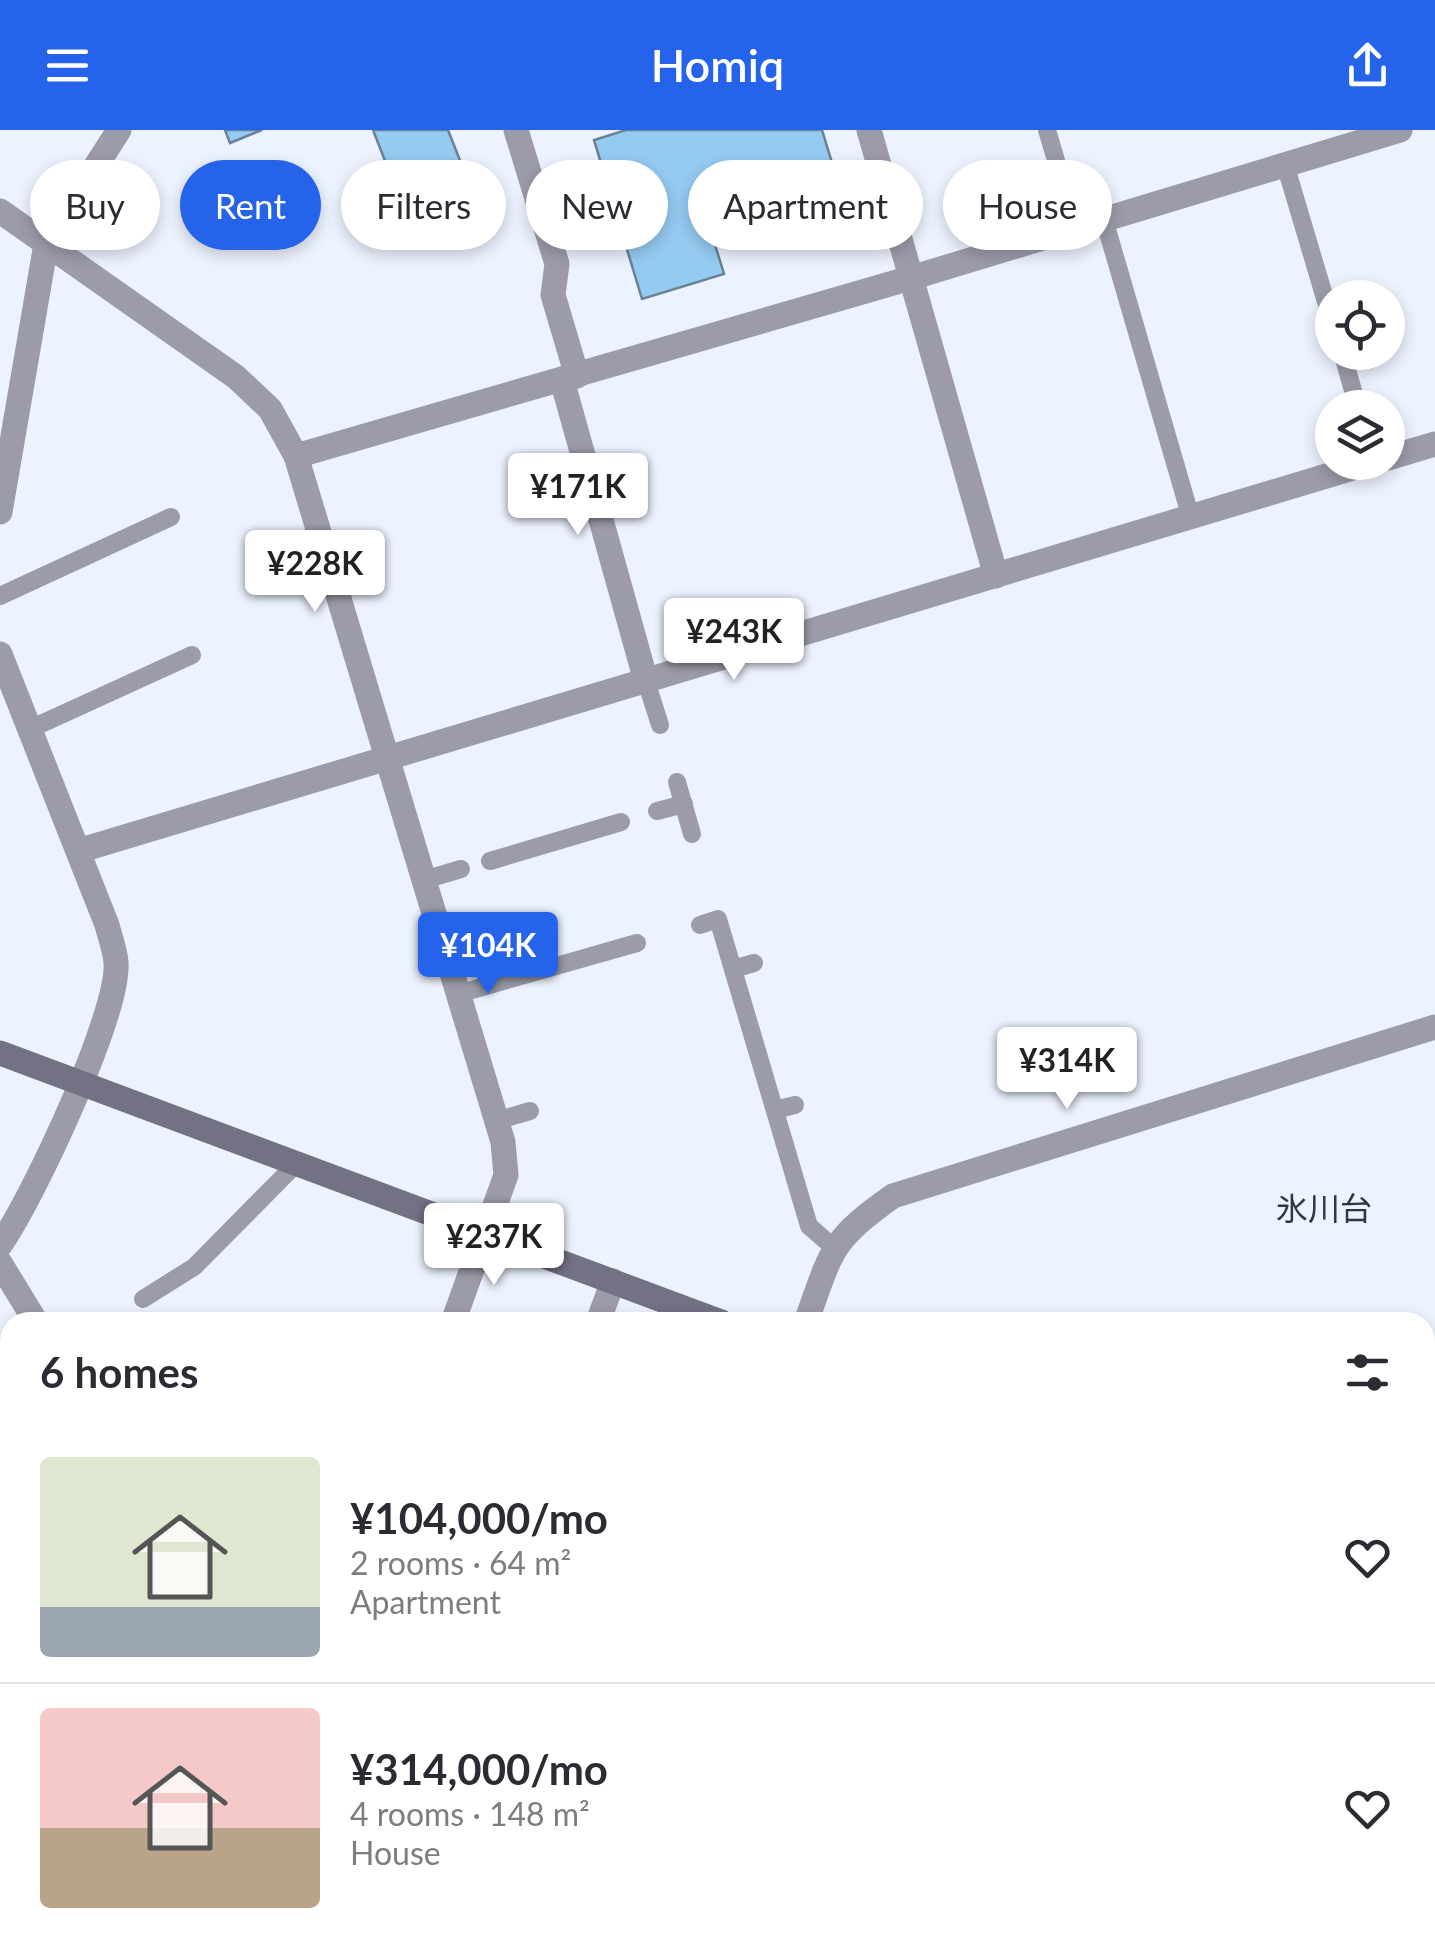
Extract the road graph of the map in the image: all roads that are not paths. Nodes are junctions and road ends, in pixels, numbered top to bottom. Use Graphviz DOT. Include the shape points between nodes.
graph roads {
  1 [pos="119,130"];
  2 [pos="493,130"];
  3 [pos="502,130"];
  4 [pos="516,130"];
  5 [pos="869,130"];
  6 [pos="1047,130"];
  7 [pos="1400,130"];
  8 [pos="100,160"];
  9 [pos="1056,160"];
  10 [pos="1285,164"];
  11 [pos="0,212"];
  12 [pos="1112,217"];
  13 [pos="30,233"];
  14 [pos="1112,246"];
  15 [pos="45,250"];
  16 [pos="54,250"];
  17 [pos="1003,250"];
  18 [pos="914,277"];
  19 [pos="1320,280"];
  20 [pos="570,378"];
  21 [pos="8,408"];
  22 [pos="1435,444"];
  23 [pos="1405,453"];
  24 [pos="296,456"];
  25 [pos="1315,480"];
  26 [pos="0,512"];
  27 [pos="171,517"];
  28 [pos="1191,518"];
  29 [pos="996,576"];
  30 [pos="0,596"];
  31 [pos="0,654"];
  32 [pos="192,655"];
  33 [pos="646,680"];
  34 [pos="660,726"];
  35 [pos="30,729"];
  36 [pos="387,758"];
  37 [pos="677,782"];
  38 [pos="684,804"];
  39 [pos="658,811"];
  40 [pos="621,822"];
  41 [pos="696,831"];
  42 [pos="78,851"];
  43 [pos="490,861"];
  44 [pos="461,870"];
  45 [pos="424,880"];
  46 [pos="700,925"];
  47 [pos="636,943"];
  48 [pos="754,963"];
  49 [pos="733,969"];
  50 [pos="458,994"];
  51 [pos="1435,1027"];
  52 [pos="0,1052"];
  53 [pos="79,1082"];
  54 [pos="796,1104"];
  55 [pos="776,1110"];
  56 [pos="530,1111"];
  57 [pos="496,1120"];
  58 [pos="296,1164"];
  59 [pos="484,1236"];
  60 [pos="0,1245"];
  61 [pos="833,1247"];
  62 [pos="0,1263"];
  63 [pos="613,1281"];
  64 [pos="143,1299"];
  65 [pos="30,1312"];
  66 [pos="457,1312"];
  67 [pos="602,1312"];
  68 [pos="695,1312"];
  69 [pos="810,1312"];
  1 -- 8 [label="street"];
  2 -- 3 [label="street"];
  4 -- 20 [label="street" via="557,264 553,294"];
  5 -- 18 [label="street"];
  6 -- 9 [label="lane"];
  7 -- 10 [label="street"];
  10 -- 12 [label="street"];
  10 -- 19 [label="lane"];
  11 -- 13 [label="street"];
  14 -- 28 [label="lane"];
  15 -- 21 [label="street"];
  16 -- 24 [label="street" via="254,392"];
  17 -- 18 [label="street"];
  18 -- 20 [label="street"];
  18 -- 29 [label="street"];
  20 -- 24 [label="street"];
  20 -- 33 [label="street"];
  21 -- 26 [label="street"];
  22 -- 23 [label="street"];
  24 -- 36 [label="street"];
  25 -- 28 [label="street"];
  27 -- 30 [label="lane"];
  28 -- 29 [label="street"];
  29 -- 33 [label="street"];
  31 -- 35 [label="street"];
  32 -- 35 [label="lane"];
  33 -- 34 [label="lane"];
  33 -- 36 [label="street"];
  35 -- 42 [label="street"];
  36 -- 42 [label="street"];
  36 -- 45 [label="street"];
  37 -- 38 [label="lane"];
  38 -- 39 [label="lane"];
  38 -- 41 [label="lane"];
  40 -- 43 [label="lane"];
  42 -- 53 [label="street" via="116,964 109,1006"];
  44 -- 45 [label="lane"];
  45 -- 50 [label="street"];
  46 -- 49 [label="lane" via="718,919"];
  47 -- 50 [label="lane"];
  48 -- 49 [label="lane"];
  49 -- 55 [label="lane" via="748,1049"];
  50 -- 57 [label="street"];
  51 -- 61 [label="street" via="893,1196 852,1224"];
  52 -- 53 [label="street"];
  53 -- 58 [label="street"];
  53 -- 60 [label="street"];
  54 -- 55 [label="lane"];
  55 -- 61 [label="lane" via="809,1226"];
  56 -- 57 [label="lane"];
  57 -- 59 [label="street" via="506,1175"];
  58 -- 59 [label="street"];
  58 -- 64 [label="lane" via="194,1267"];
  59 -- 63 [label="street"];
  59 -- 66 [label="street"];
  61 -- 69 [label="street"];
  62 -- 65 [label="street"];
  63 -- 67 [label="street"];
  63 -- 68 [label="street"];
}
